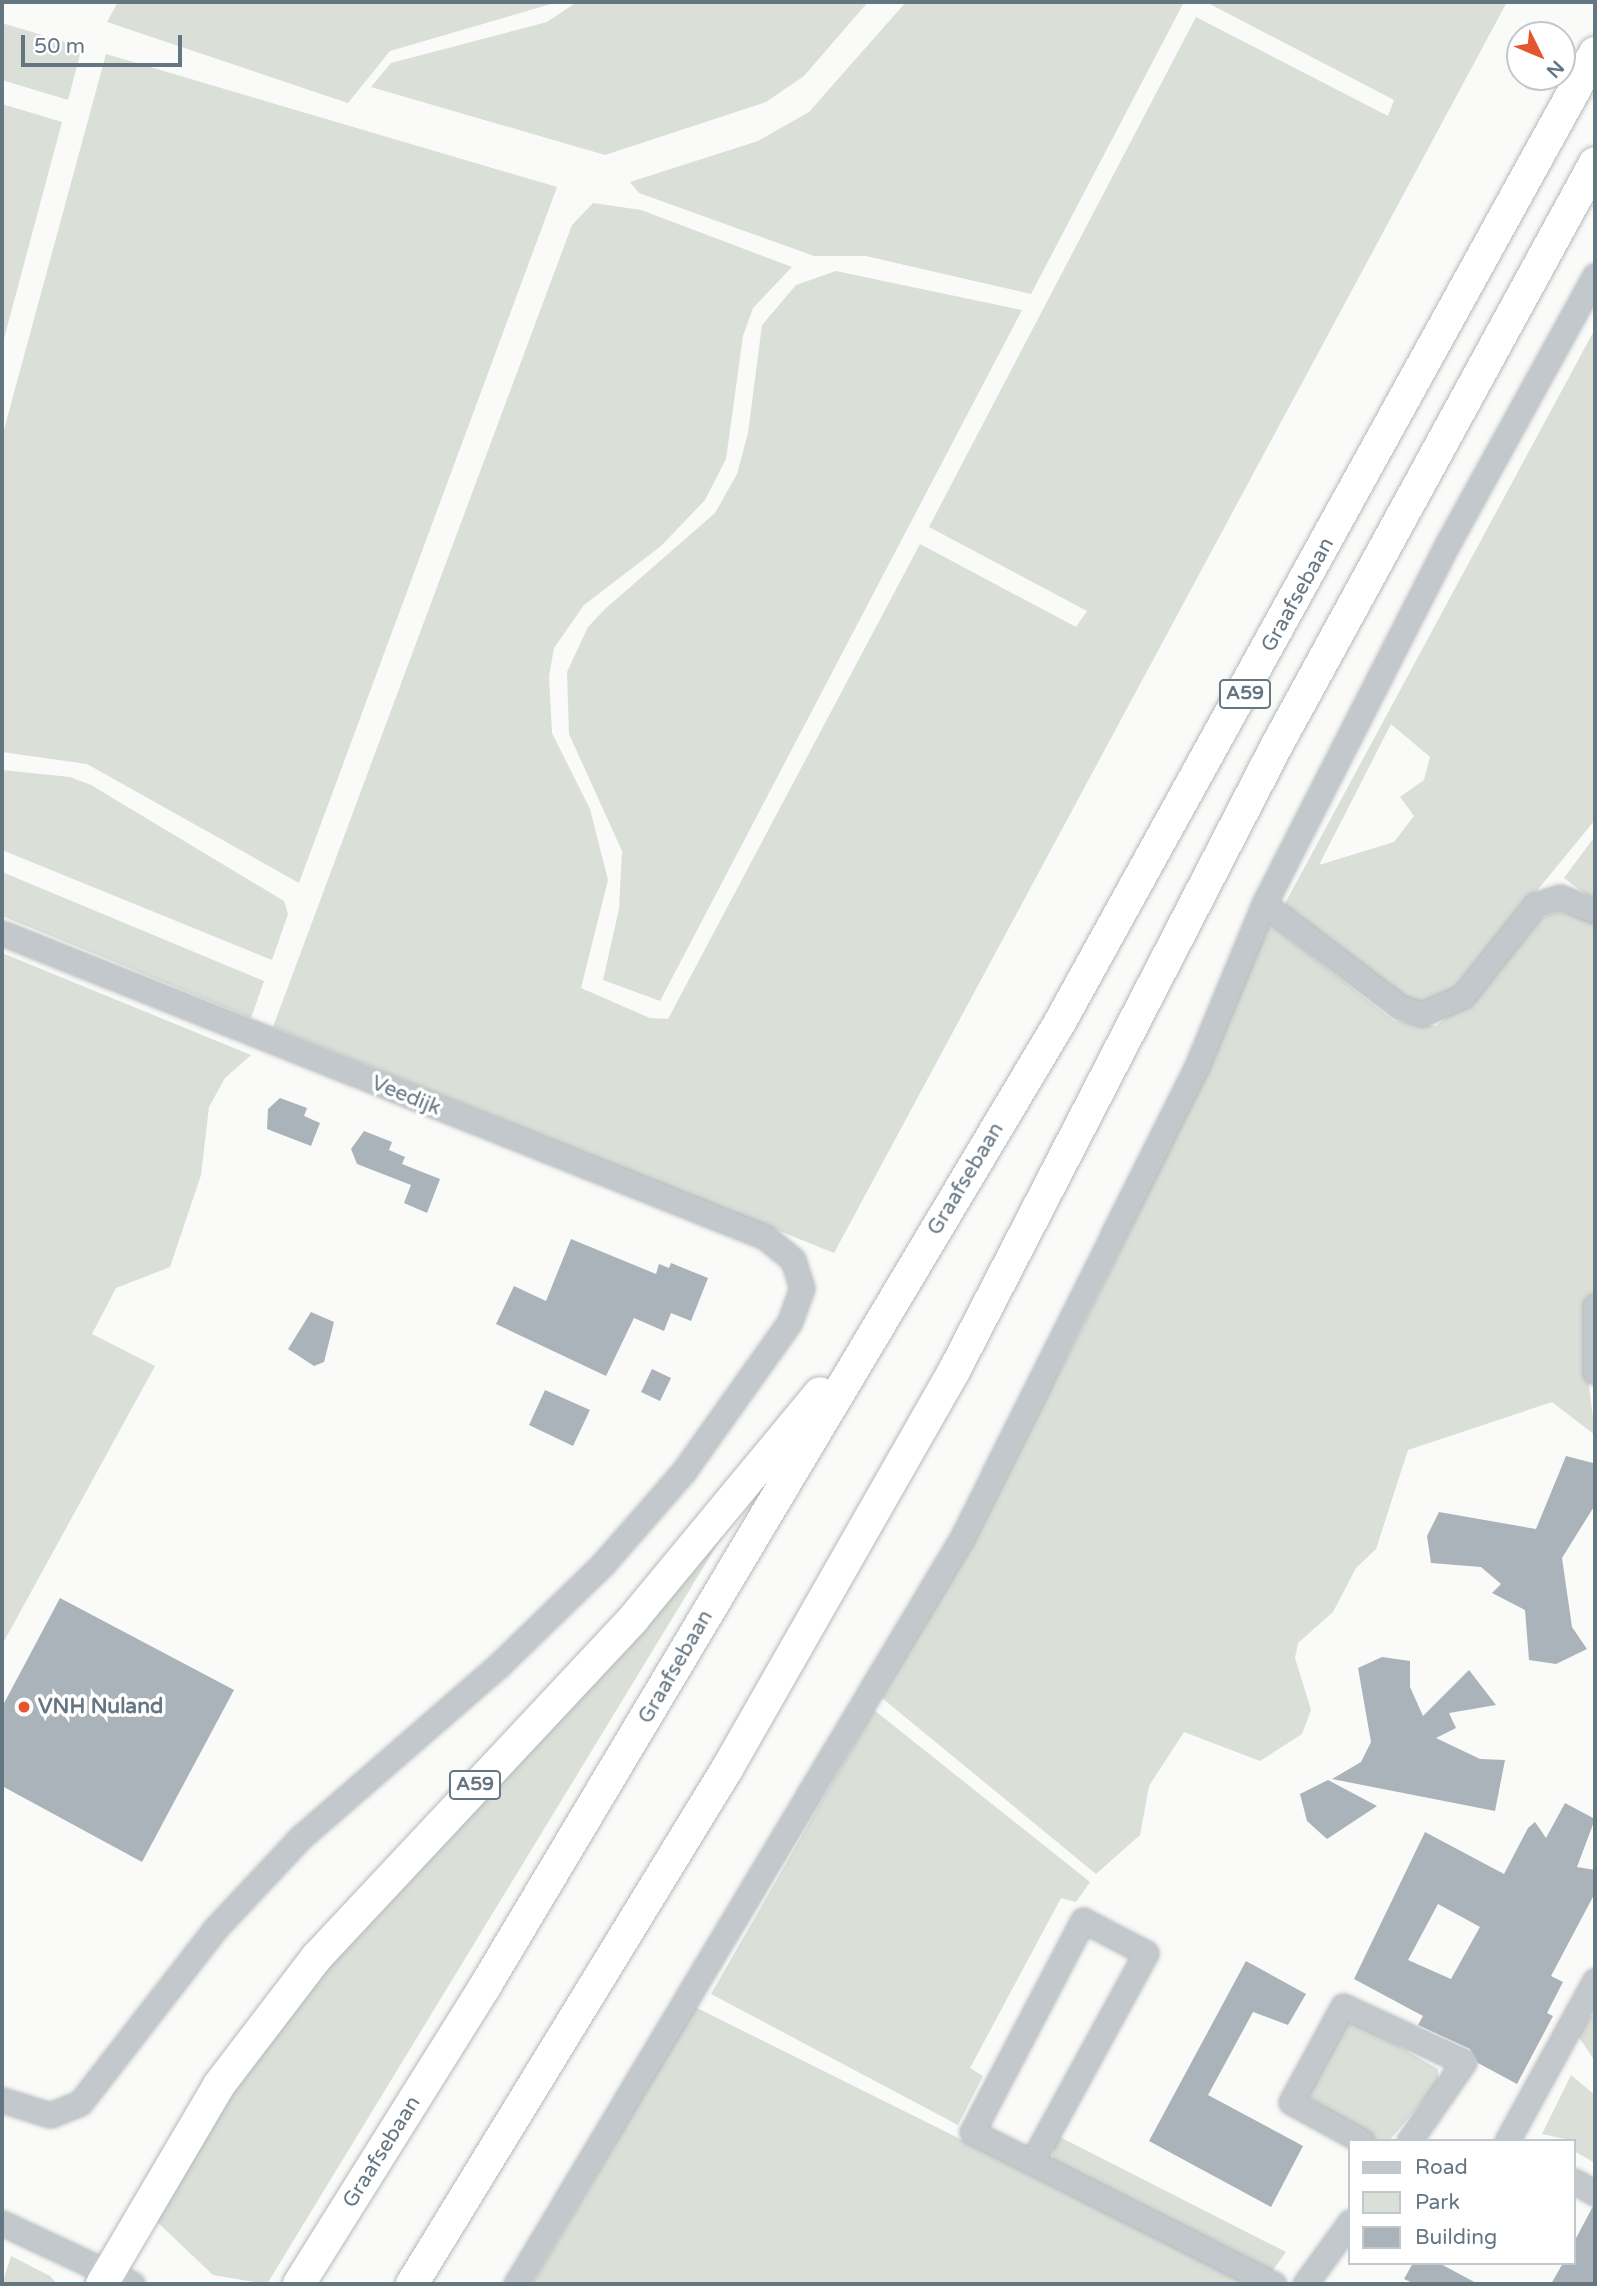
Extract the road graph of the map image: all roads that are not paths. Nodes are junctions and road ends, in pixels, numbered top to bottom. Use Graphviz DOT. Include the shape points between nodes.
graph roads {
  1 [pos="1595,53"];
  2 [pos="1595,163"];
  3 [pos="1595,276"];
  4 [pos="1264,904"];
  5 [pos="1595,911"];
  6 [pos="2,933"];
  7 [pos="1595,1306"];
  8 [pos="878,1326"];
  9 [pos="1595,1371"];
  10 [pos="1595,1980"];
  11 [pos="2,2100"];
  12 [pos="1358,2139"];
  13 [pos="1410,2139"];
  14 [pos="1508,2139"];
  15 [pos="496,2150"];
  16 [pos="1032,2162"];
  17 [pos="1576,2182"];
  18 [pos="1595,2193"];
  19 [pos="2,2223"];
  20 [pos="1348,2225"];
  21 [pos="114,2280"];
  22 [pos="299,2284"];
  23 [pos="412,2284"];
  24 [pos="435,2284"];
  25 [pos="516,2284"];
  26 [pos="1274,2284"];
  27 [pos="1305,2284"];
  1 -- 8 [label="highway, Graafsebaan / A59" via="1219,740"];
  2 -- 15 [label="highway, A59" via="1284,733 948,1383 727,1769"];
  3 -- 4 [label="street" via="1448,543"];
  4 -- 5 [label="street" via="1400,1007 1422,1014 1463,996 1535,905 1560,897"];
  4 -- 25 [label="street" via="1197,1066 961,1540"];
  6 -- 11 [label="street, Veedijk" via="765,1237 799,1272 802,1288 789,1323 684,1471 603,1564 499,1665 301,1837 215,1929 80,2103 50,2115"];
  7 -- 9 [label="street"];
  8 -- 21 [label="highway, A59" via="633,1619 317,1957 219,2085"];
  8 -- 22 [label="highway, Graafsebaan / A59" via="484,1988"];
  10 -- 14 [label="street"];
  12 -- 13 [label="street" via="1291,2102 1343,2006 1464,2062"];
  15 -- 23 [label="highway, A59"];
  15 -- 24 [label="highway, A59"];
  16 -- 16 [label="street" via="1146,1953 1083,1920 972,2132"];
  16 -- 26 [label="street"];
  17 -- 18 [label="street"];
  19 -- 21 [label="street"];
  20 -- 27 [label="street"];
}
